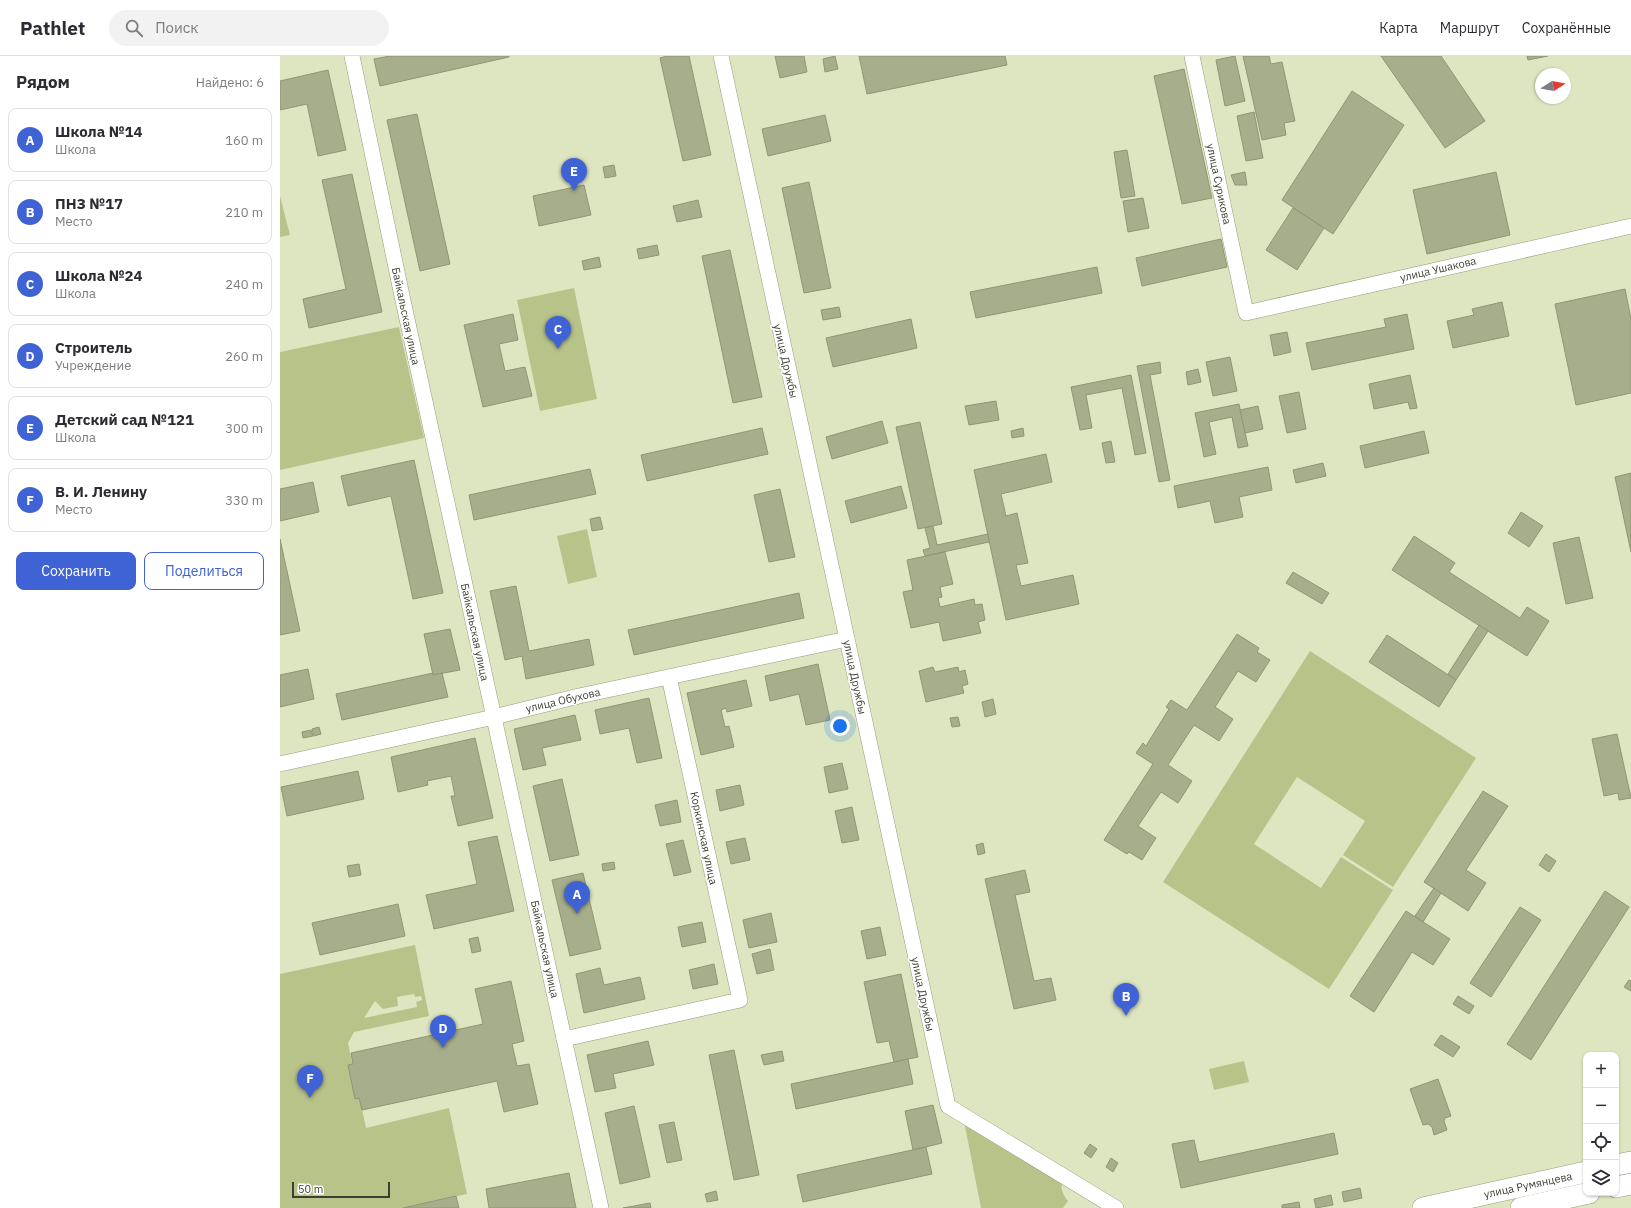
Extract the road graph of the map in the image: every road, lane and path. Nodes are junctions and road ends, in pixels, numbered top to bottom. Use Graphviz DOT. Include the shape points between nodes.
graph roads {
  1 [pos="352,56"];
  2 [pos="721,56"];
  3 [pos="1192,56"];
  4 [pos="1631,226"];
  5 [pos="1246,313"];
  6 [pos="847,639"];
  7 [pos="668,677"];
  8 [pos="494,717"];
  9 [pos="280,764"];
  10 [pos="564,1039"];
  11 [pos="1631,1162"];
  12 [pos="1619,1165"];
  13 [pos="1583,1173"];
  14 [pos="1533,1184"];
  15 [pos="1631,1184"];
  16 [pos="1619,1186"];
  17 [pos="1583,1194"];
  18 [pos="1532,1207"];
  19 [pos="601,1208"];
  20 [pos="1116,1208"];
  21 [pos="1423,1208"];
  1 -- 8 [label="street, Байкальская улица"];
  2 -- 6 [label="street, улица Дружбы"];
  3 -- 5 [label="street, улица Сурикова"];
  4 -- 5 [label="street, улица Ушакова"];
  6 -- 7 [label="street, улица Обухова"];
  6 -- 20 [label="street, улица Дружбы" via="948,1106"];
  7 -- 8 [label="street, улица Обухова"];
  7 -- 10 [label="street, Коркинская улица" via="740,1000"];
  8 -- 9 [label="street, улица Обухова"];
  8 -- 10 [label="street, Байкальская улица"];
  10 -- 19 [label="street, Байкальская улица"];
  11 -- 12 [label="main road"];
  13 -- 14 [label="main road, улица Румянцева"];
  14 -- 18 [label="street"];
  14 -- 21 [label="main road, улица Румянцева"];
  15 -- 16 [label="main road"];
  17 -- 18 [label="main road, улица Румянцева"];
}
